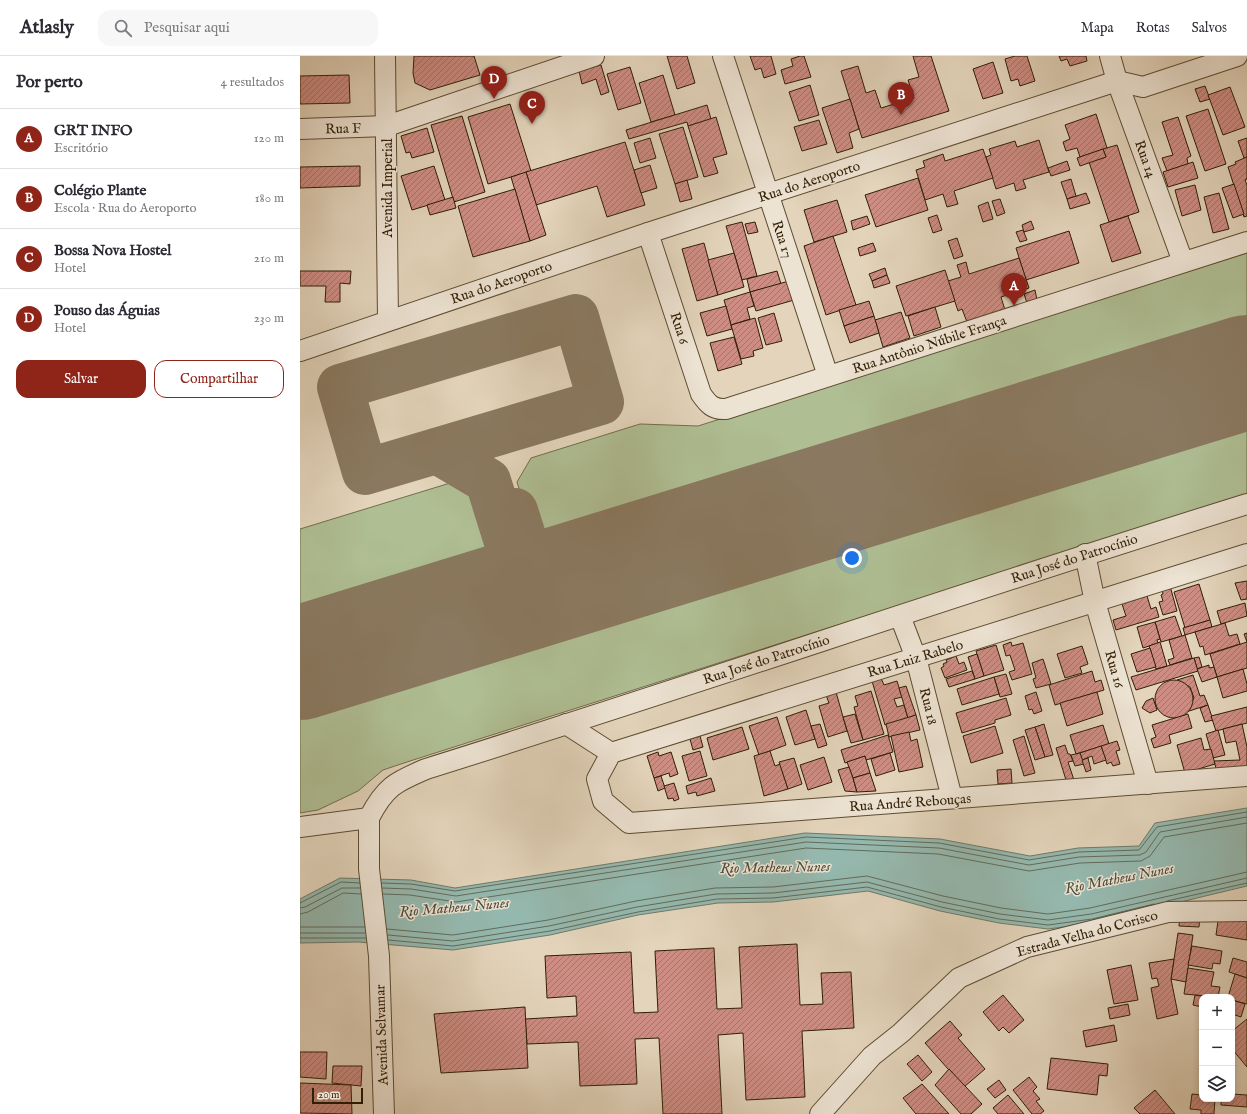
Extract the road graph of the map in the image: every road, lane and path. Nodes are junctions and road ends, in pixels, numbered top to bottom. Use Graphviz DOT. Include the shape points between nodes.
graph roads {
  1 [pos="385,56"];
  2 [pos="594,56"];
  3 [pos="723,56"];
  4 [pos="1110,56"];
  5 [pos="1233,57"];
  6 [pos="1117,81"];
  7 [pos="386,126"];
  8 [pos="300,129"];
  9 [pos="769,194"];
  10 [pos="648,233"];
  11 [pos="1247,242"];
  12 [pos="1183,262"];
  13 [pos="388,320"];
  14 [pos="300,351"];
  15 [pos="828,376"];
  16 [pos="726,409"];
  17 [pos="1247,506"];
  18 [pos="1085,554"];
  19 [pos="1247,554"];
  20 [pos="1095,602"];
  21 [pos="900,616"];
  22 [pos="916,658"];
  23 [pos="566,724"];
  24 [pos="611,753"];
  25 [pos="1247,776"];
  26 [pos="1148,784"];
  27 [pos="952,798"];
  28 [pos="369,818"];
  29 [pos="300,827"];
  30 [pos="1247,911"];
  31 [pos="384,1114"];
  32 [pos="820,1114"];
  1 -- 7 [label="street, Avenida Imperial"];
  2 -- 7 [label="street, Rua F"];
  3 -- 9 [label="street, Rua 17"];
  4 -- 6 [label="street, Rua 14"];
  5 -- 6 [label="street" via="1143,87"];
  6 -- 9 [label="street, Rua do Aeroporto"];
  6 -- 12 [label="street, Rua 14"];
  7 -- 8 [label="street, Rua F"];
  7 -- 13 [label="street, Avenida Imperial"];
  9 -- 10 [label="street, Rua do Aeroporto"];
  9 -- 15 [label="street, Rua 17"];
  10 -- 13 [label="street, Rua do Aeroporto"];
  10 -- 16 [label="street, Rua 6" via="701,394 712,407"];
  11 -- 12 [label="street, Rua Antônio Núbile França"];
  12 -- 15 [label="street, Rua Antônio Núbile França"];
  13 -- 14 [label="street, Rua do Aeroporto"];
  15 -- 16 [label="street, Rua Antônio Núbile França"];
  17 -- 18 [label="street, Rua José do Patrocínio"];
  18 -- 20 [label="street, Rua 16"];
  18 -- 21 [label="street, Rua José do Patrocínio"];
  19 -- 20 [label="street, Rua Luiz Rabelo"];
  20 -- 22 [label="street, Rua Luiz Rabelo"];
  20 -- 26 [label="street, Rua 16"];
  21 -- 22 [label="street, Rua 18"];
  21 -- 23 [label="street, Rua José do Patrocínio"];
  22 -- 24 [label="street, Rua Luiz Rabelo"];
  22 -- 27 [label="street, Rua 18"];
  23 -- 24 [label="street"];
  23 -- 28 [label="street, Rua José do Patrocínio" via="401,779 384,793"];
  24 -- 27 [label="street, Rua André Rebouças" via="597,778 603,801 629,823"];
  25 -- 26 [label="street, Rua André Rebouças"];
  26 -- 27 [label="street, Rua André Rebouças"];
  28 -- 29 [label="street"];
  28 -- 31 [label="street, Avenida Selvamar" via="369,869 379,956"];
  30 -- 32 [label="street, Estrada Velha do Corisco" via="1168,912 1008,954 959,978 901,1033 872,1056"];
}
